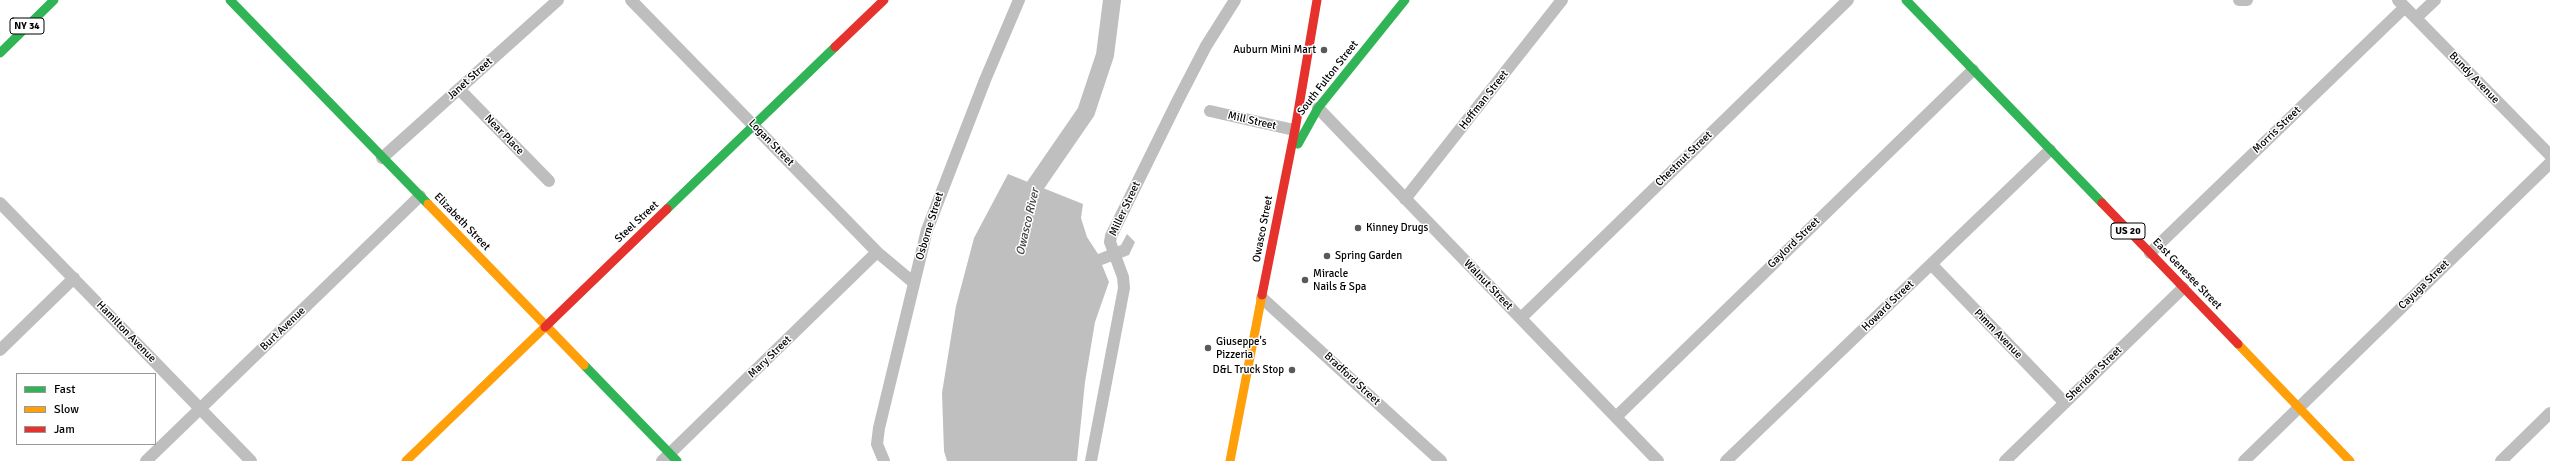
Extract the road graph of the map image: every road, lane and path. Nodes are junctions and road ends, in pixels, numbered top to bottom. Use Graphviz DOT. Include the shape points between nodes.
graph roads {
  1 [pos="54,0"];
  2 [pos="230,0"];
  3 [pos="558,0"];
  4 [pos="631,0"];
  5 [pos="884,0"];
  6 [pos="1019,0"];
  7 [pos="1235,0"];
  8 [pos="1317,0"];
  9 [pos="1405,0"];
  10 [pos="1562,0"];
  11 [pos="1848,0"];
  12 [pos="1906,0"];
  13 [pos="2239,0"];
  14 [pos="2247,0"];
  15 [pos="2435,0"];
  16 [pos="2402,3"];
  17 [pos="2416,18"];
  18 [pos="0,53"];
  19 [pos="1973,70"];
  20 [pos="459,89"];
  21 [pos="1299,102"];
  22 [pos="1318,108"];
  23 [pos="1210,111"];
  24 [pos="754,125"];
  25 [pos="1294,130"];
  26 [pos="2050,150"];
  27 [pos="2550,156"];
  28 [pos="382,158"];
  29 [pos="2550,163"];
  30 [pos="1285,180"];
  31 [pos="548,181"];
  32 [pos="420,196"];
  33 [pos="1405,199"];
  34 [pos="0,202"];
  35 [pos="877,252"];
  36 [pos="2150,253"];
  37 [pos="1932,265"];
  38 [pos="74,278"];
  39 [pos="914,283"];
  40 [pos="2183,288"];
  41 [pos="1262,298"];
  42 [pos="1521,318"];
  43 [pos="547,327"];
  44 [pos="0,350"];
  45 [pos="2065,403"];
  46 [pos="2298,407"];
  47 [pos="200,409"];
  48 [pos="2550,413"];
  49 [pos="1616,417"];
  50 [pos="669,458"];
  51 [pos="146,461"];
  52 [pos="251,461"];
  53 [pos="406,461"];
  54 [pos="884,461"];
  55 [pos="1091,461"];
  56 [pos="1230,461"];
  57 [pos="1441,461"];
  58 [pos="1658,461"];
  59 [pos="1726,461"];
  60 [pos="2005,461"];
  61 [pos="2244,461"];
  62 [pos="2350,461"];
  63 [pos="2501,461"];
  1 -- 18 [label="main road, NY 34"];
  2 -- 28 [label="main road, Elizabeth Street"];
  3 -- 20 [label="street, Janet Street"];
  4 -- 24 [label="street, Logan Street"];
  5 -- 24 [label="main road, Steel Street"];
  6 -- 39 [label="street, Osborne Street" via="941,189 927,230"];
  7 -- 55 [label="street, Miller Street" via="1206,46 1174,106 1110,242 1124,288"];
  8 -- 21 [label="main road, Owasco Street"];
  9 -- 22 [label="main road, South Fulton Street"];
  10 -- 33 [label="street, Hoffman Street"];
  11 -- 42 [label="street, Chestnut Street"];
  12 -- 19 [label="main road, East Genesee Street / US 20"];
  13 -- 14 [label="street"];
  15 -- 17 [label="street"];
  16 -- 17 [label="street, Bundy Avenue"];
  16 -- 36 [label="street, Morris Street"];
  17 -- 27 [label="street, Bundy Avenue"];
  19 -- 26 [label="main road, East Genesee Street / US 20"];
  19 -- 49 [label="street, Gaylord Street"];
  20 -- 28 [label="street, Janet Street"];
  20 -- 31 [label="street, Near Place"];
  21 -- 22 [label="main road"];
  21 -- 25 [label="main road, Owasco Street"];
  22 -- 30 [label="main road, South Fulton Street" via="1305,128"];
  22 -- 33 [label="street, Walnut Street"];
  23 -- 25 [label="street, Mill Street"];
  24 -- 35 [label="street, Logan Street"];
  24 -- 43 [label="main road, Steel Street"];
  25 -- 30 [label="main road, Owasco Street"];
  26 -- 36 [label="main road, East Genesee Street / US 20"];
  26 -- 37 [label="street, Howard Street"];
  28 -- 32 [label="main road, Elizabeth Street"];
  29 -- 46 [label="street, Cayuga Street"];
  30 -- 41 [label="main road, Owasco Street"];
  32 -- 43 [label="main road, Elizabeth Street"];
  32 -- 47 [label="street, Burt Avenue"];
  33 -- 42 [label="street, Walnut Street"];
  34 -- 38 [label="street, Hamilton Avenue"];
  35 -- 39 [label="street, Logan Street"];
  35 -- 50 [label="street, Mary Street"];
  36 -- 40 [label="main road, East Genesee Street / US 20"];
  37 -- 45 [label="street, Pimm Avenue"];
  37 -- 59 [label="street, Howard Street"];
  38 -- 44 [label="street"];
  38 -- 47 [label="street, Hamilton Avenue"];
  39 -- 54 [label="street, Osborne Street" via="879,428 877,444"];
  40 -- 45 [label="street, Sheridan Street"];
  40 -- 46 [label="main road, East Genesee Street / US 20"];
  41 -- 56 [label="main road, Owasco Street"];
  41 -- 57 [label="street, Bradford Street"];
  42 -- 49 [label="street, Walnut Street"];
  43 -- 50 [label="main road, Elizabeth Street"];
  43 -- 53 [label="main road, Steel Street"];
  45 -- 60 [label="street, Sheridan Street"];
  46 -- 61 [label="street, Cayuga Street"];
  46 -- 62 [label="main road, East Genesee Street / US 20"];
  47 -- 51 [label="street, Burt Avenue"];
  47 -- 52 [label="street, Hamilton Avenue"];
  48 -- 63 [label="street"];
  49 -- 58 [label="street, Walnut Street"];
}
